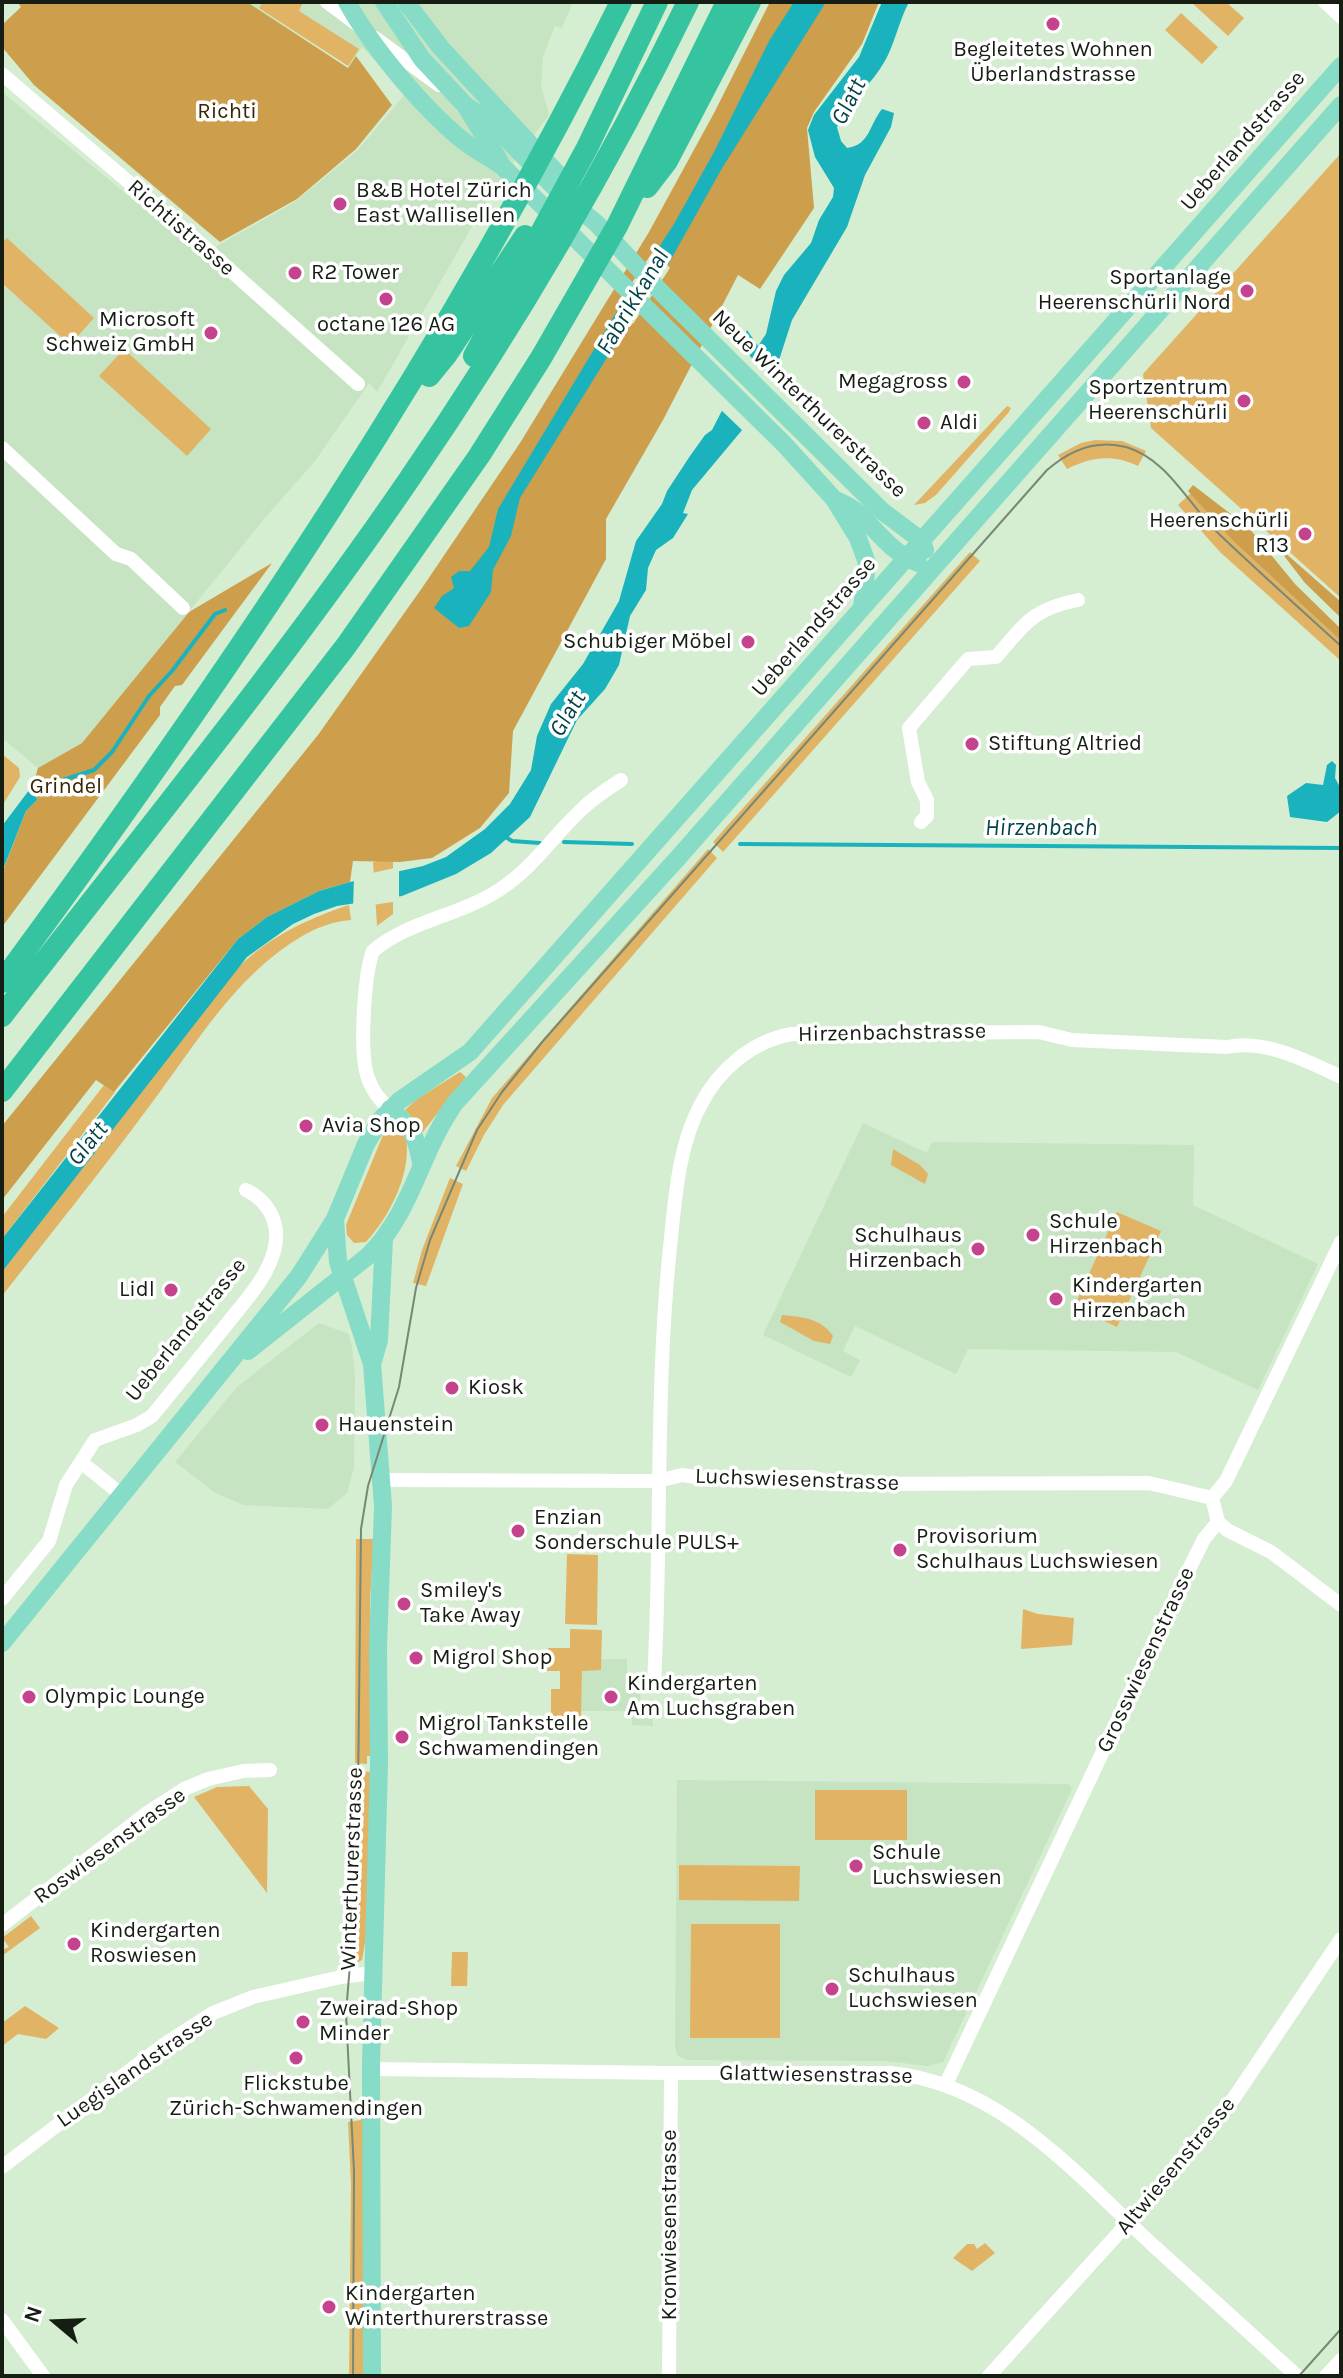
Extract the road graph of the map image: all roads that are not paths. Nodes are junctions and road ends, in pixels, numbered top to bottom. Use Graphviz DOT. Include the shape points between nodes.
graph roads {
  1 [pos="327,2"];
  2 [pos="347,2"];
  3 [pos="384,2"];
  4 [pos="406,2"];
  5 [pos="621,2"];
  6 [pos="650,2"];
  7 [pos="657,2"];
  8 [pos="688,2"];
  9 [pos="727,2"];
  10 [pos="750,2"];
  11 [pos="1325,2"];
  12 [pos="1341,17"];
  13 [pos="1341,66"];
  14 [pos="2,74"];
  15 [pos="465,105"];
  16 [pos="1341,105"];
  17 [pos="487,111"];
  18 [pos="502,166"];
  19 [pos="607,224"];
  20 [pos="358,384"];
  21 [pos="377,438"];
  22 [pos="2,448"];
  23 [pos="408,481"];
  24 [pos="834,499"];
  25 [pos="922,541"];
  26 [pos="907,559"];
  27 [pos="932,568"];
  28 [pos="1078,600"];
  29 [pos="183,608"];
  30 [pos="862,608"];
  31 [pos="621,780"];
  32 [pos="921,822"];
  33 [pos="2,982"];
  34 [pos="2,1016"];
  35 [pos="1341,1077"];
  36 [pos="2,1091"];
  37 [pos="390,1109"];
  38 [pos="421,1163"];
  39 [pos="246,1190"];
  40 [pos="335,1227"];
  41 [pos="384,1239"];
  42 [pos="1341,1242"];
  43 [pos="343,1275"];
  44 [pos="372,1364"];
  45 [pos="227,1368"];
  46 [pos="81,1462"];
  47 [pos="381,1480"];
  48 [pos="658,1481"];
  49 [pos="123,1496"];
  50 [pos="1212,1498"];
  51 [pos="1213,1526"];
  52 [pos="2,1599"];
  53 [pos="1341,1605"];
  54 [pos="2,1643"];
  55 [pos="654,1683"];
  56 [pos="270,1770"];
  57 [pos="2,1925"];
  58 [pos="1341,1939"];
  59 [pos="372,1973"];
  60 [pos="371,2069"];
  61 [pos="671,2073"];
  62 [pos="946,2084"];
  63 [pos="2,2167"];
  64 [pos="1128,2222"];
  65 [pos="2,2320"];
  66 [pos="1341,2360"];
  67 [pos="43,2376"];
  68 [pos="372,2376"];
  69 [pos="669,2376"];
  70 [pos="989,2376"];
  71 [pos="1297,2376"];
  72 [pos="1326,2376"];
  1 -- 17 [label="street" via="425,75"];
  2 -- 18 [label="main road, Neue Winterthurerstrasse" via="380,52 434,112 461,139"];
  3 -- 15 [label="main road, Neue Winterthurerstrasse" via="422,59"];
  4 -- 19 [label="main road, Neue Winterthurerstrasse" via="441,48"];
  5 -- 21 [label="highway" via="501,229"];
  6 -- 21 [label="highway" via="509,261 447,354"];
  7 -- 23 [label="highway" via="554,211"];
  8 -- 23 [label="highway" via="567,230"];
  9 -- 19 [label="highway"];
  10 -- 19 [label="highway" via="667,161"];
  11 -- 12 [label="street"];
  13 -- 25 [label="main road, Ueberlandstrasse"];
  14 -- 20 [label="street, Richtistrasse"];
  15 -- 18 [label="main road, Neue Winterthurerstrasse"];
  15 -- 19 [label="main road, Neue Winterthurerstrasse" via="488,120 562,195"];
  16 -- 27 [label="main road"];
  18 -- 24 [label="main road, Neue Winterthurerstrasse"];
  19 -- 25 [label="main road, Neue Winterthurerstrasse" via="660,291 882,511"];
  19 -- 36 [label="highway" via="527,380 391,583"];
  21 -- 33 [label="highway" via="180,737"];
  22 -- 29 [label="street"];
  23 -- 34 [label="highway" via="297,634"];
  24 -- 26 [label="main road, Neue Winterthurerstrasse" via="854,509"];
  24 -- 30 [label="main road, Neue Winterthurerstrasse" via="867,563"];
  25 -- 26 [label="main road, Ueberlandstrasse"];
  25 -- 27 [label="main road"];
  26 -- 27 [label="main road, Neue Winterthurerstrasse"];
  26 -- 30 [label="main road, Ueberlandstrasse"];
  27 -- 38 [label="main road" via="455,1103"];
  28 -- 32 [label="street" via="1030,617 996,657 968,659 909,728 918,782 927,800 927,816"];
  30 -- 37 [label="main road, Ueberlandstrasse" via="470,1052"];
  31 -- 37 [label="street" via="593,799 532,865 497,891 373,951 366,977 365,1065 371,1088"];
  35 -- 48 [label="street, Hirzenbachstrasse" via="1293,1056 1241,1044 1072,1040 1039,1032 807,1032 768,1039 712,1085 689,1130 667,1278"];
  37 -- 38 [label="main road" via="411,1127"];
  37 -- 40 [label="main road, Ueberlandstrasse" via="366,1144"];
  38 -- 41 [label="main road"];
  39 -- 46 [label="street, Ueberlandstrasse" via="273,1214 276,1229 275,1249 257,1286 152,1416 95,1440"];
  40 -- 41 [label="main road" via="349,1248"];
  40 -- 43 [label="main road"];
  40 -- 45 [label="main road, Ueberlandstrasse"];
  41 -- 43 [label="main road, Ueberlandstrasse"];
  41 -- 44 [label="main road, Winterthurerstrasse" via="379,1340"];
  42 -- 50 [label="street" via="1226,1481"];
  43 -- 44 [label="main road, Winterthurerstrasse"];
  43 -- 45 [label="main road, Ueberlandstrasse"];
  44 -- 47 [label="main road, Winterthurerstrasse"];
  45 -- 49 [label="main road, Ueberlandstrasse"];
  46 -- 49 [label="street"];
  46 -- 52 [label="street, Ueberlandstrasse" via="66,1485 49,1541"];
  47 -- 48 [label="street, Luchswiesenstrasse"];
  47 -- 59 [label="main road, Winterthurerstrasse"];
  48 -- 50 [label="street, Luchswiesenstrasse" via="682,1475 812,1477 835,1484 1149,1483"];
  48 -- 55 [label="street, Hirzenbachstrasse"];
  49 -- 54 [label="main road, Ueberlandstrasse"];
  50 -- 51 [label="street"];
  51 -- 53 [label="street" via="1271,1552"];
  51 -- 62 [label="street, Grosswiesenstrasse"];
  56 -- 57 [label="street, Roswiesenstrasse" via="243,1771 184,1789"];
  58 -- 64 [label="street, Altwiesenstrasse" via="1234,2098"];
  59 -- 60 [label="main road, Winterthurerstrasse"];
  59 -- 63 [label="street, Luegislandstrasse" via="253,1997 213,2013"];
  60 -- 61 [label="street, Glattwiesenstrasse"];
  60 -- 68 [label="main road, Winterthurerstrasse"];
  61 -- 62 [label="street, Glattwiesenstrasse" via="890,2073"];
  61 -- 69 [label="street, Kronwiesenstrasse"];
  62 -- 64 [label="street, Glattwiesenstrasse" via="1016,2122"];
  64 -- 70 [label="street, Altwiesenstrasse"];
  64 -- 71 [label="street, Glattwiesenstrasse"];
  65 -- 67 [label="street"];
  66 -- 72 [label="street"];
}
